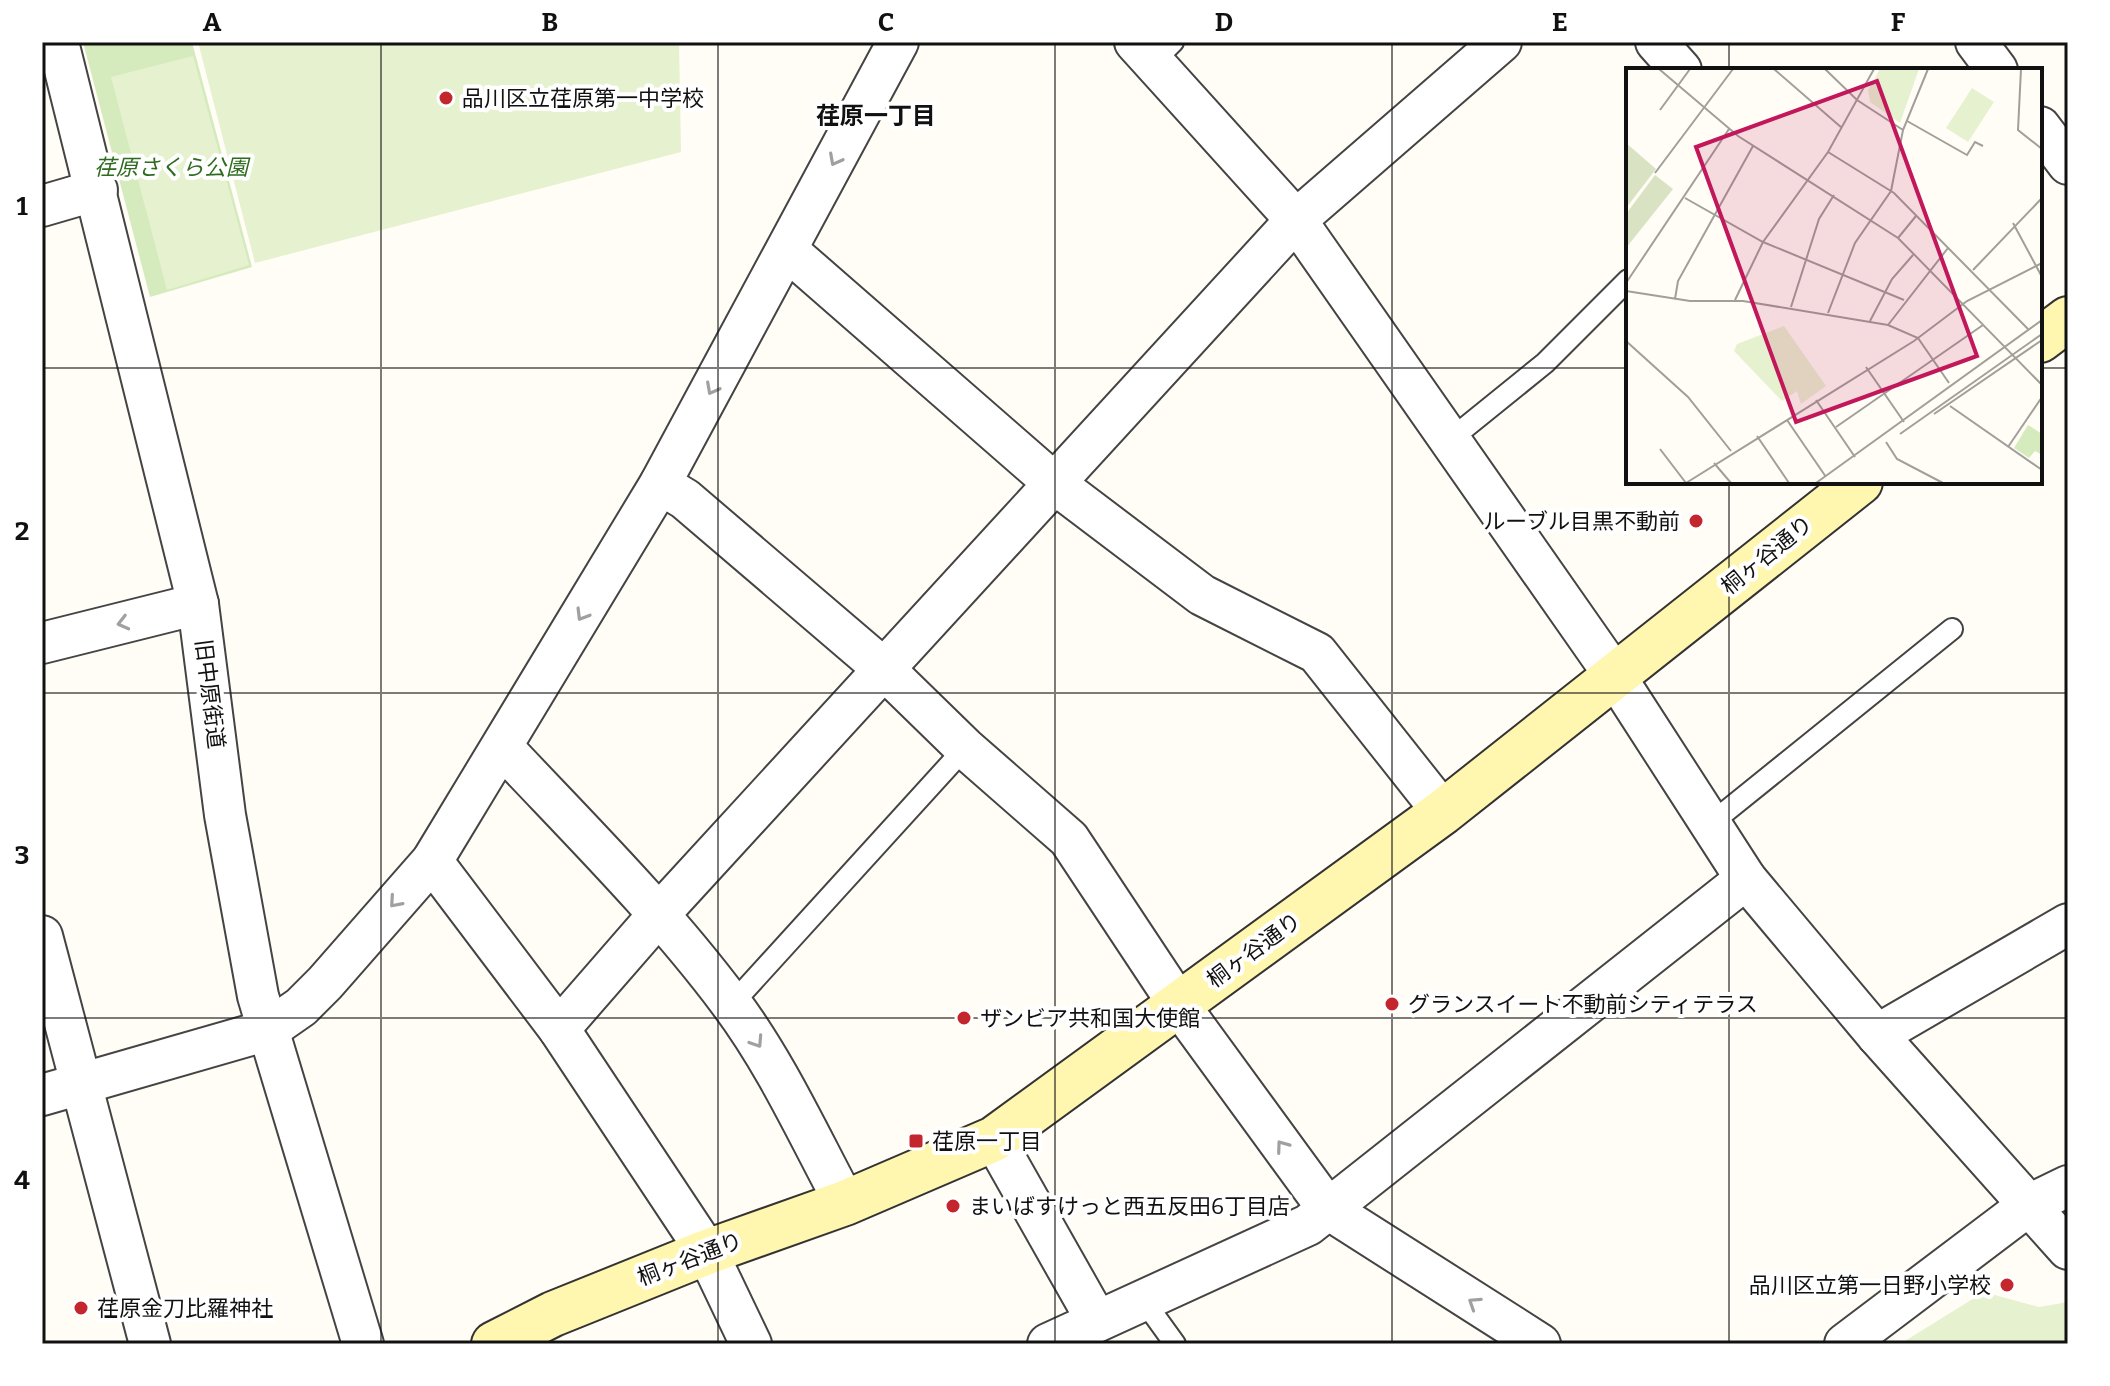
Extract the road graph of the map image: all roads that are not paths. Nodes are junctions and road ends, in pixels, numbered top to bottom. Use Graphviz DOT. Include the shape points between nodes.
graph roads {
  1 [pos="58,42"];
  2 [pos="898,42"];
  3 [pos="1501,42"];
  4 [pos="1656,42"];
  5 [pos="1976,42"];
  6 [pos="1154,49"];
  7 [pos="1679,68"];
  8 [pos="1996,68"];
  9 [pos="2042,130"];
  10 [pos="2068,164"];
  11 [pos="97,190"];
  12 [pos="42,206"];
  13 [pos="1296,220"];
  14 [pos="787,250"];
  15 [pos="1626,282"];
  16 [pos="2068,319"];
  17 [pos="2042,338"];
  18 [pos="1451,439"];
  19 [pos="1054,483"];
  20 [pos="660,484"];
  21 [pos="1857,484"];
  22 [pos="198,604"];
  23 [pos="1952,629"];
  24 [pos="42,643"];
  25 [pos="885,670"];
  26 [pos="1615,676"];
  27 [pos="503,748"];
  28 [pos="965,748"];
  29 [pos="1443,812"];
  30 [pos="1709,825"];
  31 [pos="432,861"];
  32 [pos="1746,879"];
  33 [pos="660,913"];
  34 [pos="2068,924"];
  35 [pos="42,936"];
  36 [pos="732,1004"];
  37 [pos="1179,1005"];
  38 [pos="559,1029"];
  39 [pos="268,1030"];
  40 [pos="1877,1035"];
  41 [pos="80,1083"];
  42 [pos="42,1095"];
  43 [pos="994,1139"];
  44 [pos="2068,1186"];
  45 [pos="845,1203"];
  46 [pos="2029,1205"];
  47 [pos="1328,1209"];
  48 [pos="2068,1249"];
  49 [pos="707,1252"];
  50 [pos="1144,1301"];
  51 [pos="1097,1321"];
  52 [pos="1525,1341"];
  53 [pos="150,1344"];
  54 [pos="363,1344"];
  55 [pos="494,1344"];
  56 [pos="751,1344"];
  57 [pos="1048,1344"];
  58 [pos="1175,1344"];
  59 [pos="1845,1344"];
  1 -- 11 [label="street, 旧中原街道"];
  2 -- 14 [label="street, one-way"];
  3 -- 13 [label="street"];
  4 -- 7 [label="street"];
  5 -- 8 [label="street"];
  6 -- 13 [label="street"];
  9 -- 10 [label="street"];
  11 -- 12 [label="street"];
  11 -- 22 [label="street, 旧中原街道"];
  13 -- 18 [label="street"];
  13 -- 19 [label="street"];
  14 -- 19 [label="street"];
  14 -- 20 [label="street, one-way"];
  15 -- 18 [label="lane" via="1545,363"];
  16 -- 17 [label="street"];
  18 -- 26 [label="street"];
  19 -- 25 [label="street"];
  19 -- 29 [label="street" via="1202,595 1317,653"];
  20 -- 25 [label="street" via="685,499"];
  20 -- 27 [label="street, one-way"];
  21 -- 26 [label="street, 桐ヶ谷通り"];
  22 -- 24 [label="street, one-way"];
  22 -- 39 [label="street, 旧中原街道" via="225,815"];
  23 -- 30 [label="lane"];
  25 -- 28 [label="street"];
  25 -- 33 [label="street"];
  26 -- 29 [label="street, 桐ヶ谷通り"];
  26 -- 30 [label="street"];
  27 -- 31 [label="street"];
  27 -- 33 [label="street"];
  28 -- 36 [label="lane"];
  28 -- 37 [label="street" via="1069,839"];
  29 -- 37 [label="street, 桐ヶ谷通り"];
  30 -- 32 [label="street"];
  31 -- 38 [label="street"];
  31 -- 39 [label="street, one-way" via="325,983"];
  32 -- 40 [label="street"];
  32 -- 47 [label="street"];
  33 -- 36 [label="street"];
  33 -- 38 [label="street"];
  34 -- 40 [label="street"];
  35 -- 41 [label="street"];
  36 -- 45 [label="street, one-way"];
  37 -- 43 [label="street, 桐ヶ谷通り"];
  47 -- 37 [label="street, one-way"];
  38 -- 49 [label="street"];
  39 -- 41 [label="street"];
  39 -- 54 [label="street, 旧中原街道"];
  40 -- 46 [label="street"];
  41 -- 42 [label="street"];
  41 -- 53 [label="street"];
  43 -- 45 [label="street, 桐ヶ谷通り"];
  43 -- 51 [label="street"];
  44 -- 46 [label="street"];
  45 -- 49 [label="street, 桐ヶ谷通り"];
  46 -- 48 [label="street"];
  46 -- 59 [label="street"];
  47 -- 50 [label="street" via="1308,1225"];
  52 -- 47 [label="street, one-way"];
  49 -- 55 [label="street, 桐ヶ谷通り" via="553,1314"];
  49 -- 56 [label="street"];
  50 -- 51 [label="street"];
  50 -- 58 [label="lane"];
  51 -- 57 [label="street"];
}
